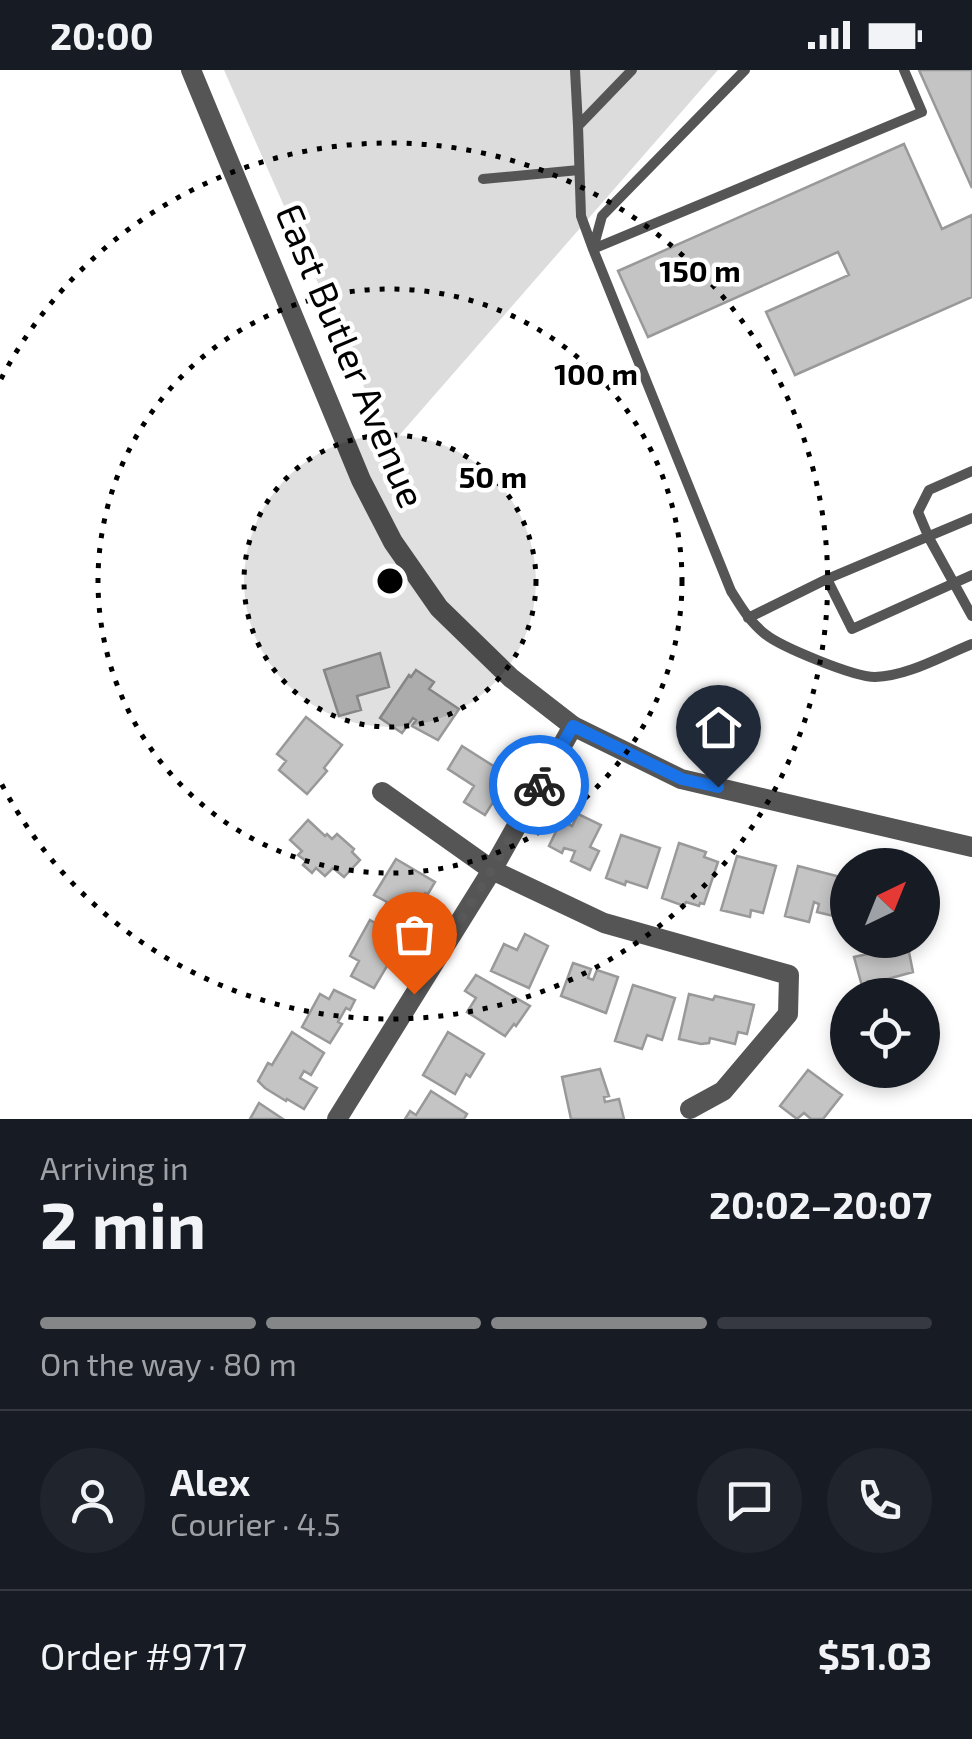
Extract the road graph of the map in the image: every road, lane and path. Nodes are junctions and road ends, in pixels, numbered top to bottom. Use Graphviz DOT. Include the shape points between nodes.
graph roads {
  1 [pos="191,70"];
  2 [pos="575,70"];
  3 [pos="632,70"];
  4 [pos="745,70"];
  5 [pos="904,70"];
  6 [pos="578,126"];
  7 [pos="580,170"];
  8 [pos="482,179"];
  9 [pos="593,249"];
  10 [pos="972,470"];
  11 [pos="972,518"];
  12 [pos="929,538"];
  13 [pos="972,575"];
  14 [pos="827,579"];
  15 [pos="954,583"];
  16 [pos="972,616"];
  17 [pos="748,618"];
  18 [pos="972,644"];
  19 [pos="573,726"];
  20 [pos="382,792"];
  21 [pos="972,847"];
  22 [pos="492,870"];
  23 [pos="690,1109"];
  24 [pos="337,1119"];
  1 -- 19 [label="street, East Butler Avenue" via="361,480 393,542 439,608 510,678"];
  2 -- 6 [label="lane"];
  3 -- 6 [label="lane"];
  4 -- 9 [label="lane" via="602,216"];
  5 -- 9 [label="lane" via="922,112"];
  6 -- 7 [label="lane"];
  7 -- 8 [label="lane"];
  7 -- 9 [label="lane" via="582,216"];
  9 -- 17 [label="lane" via="731,591"];
  10 -- 12 [label="lane" via="929,490 918,512"];
  11 -- 12 [label="lane"];
  12 -- 14 [label="lane"];
  12 -- 15 [label="lane"];
  13 -- 15 [label="lane"];
  14 -- 15 [label="lane" via="852,628"];
  14 -- 17 [label="lane"];
  15 -- 16 [label="lane"];
  17 -- 18 [label="lane" via="768,637 873,677"];
  19 -- 21 [label="street, East Butler Avenue" via="682,779"];
  19 -- 22 [label="street"];
  20 -- 22 [label="street"];
  22 -- 23 [label="street" via="604,922 789,975 788,1014 723,1091"];
  22 -- 24 [label="street"];
}
